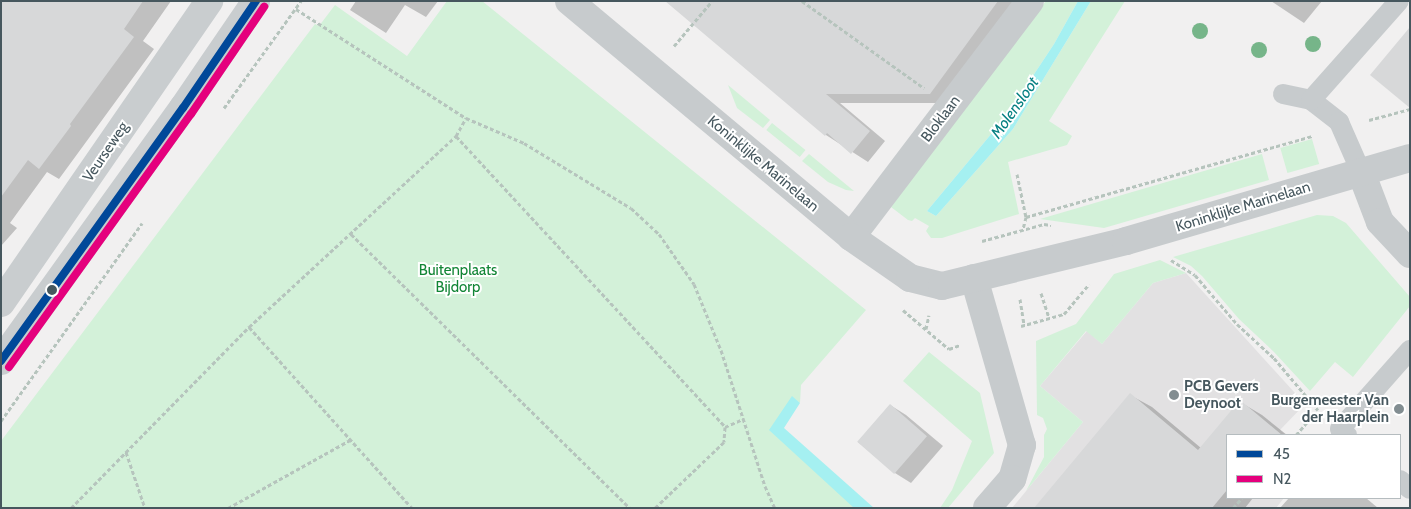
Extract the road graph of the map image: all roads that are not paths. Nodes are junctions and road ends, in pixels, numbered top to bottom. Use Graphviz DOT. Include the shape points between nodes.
graph roads {
  1 [pos="209,1"];
  2 [pos="256,1"];
  3 [pos="569,1"];
  4 [pos="1030,1"];
  5 [pos="1399,1"];
  6 [pos="1283,94"];
  7 [pos="1311,100"];
  8 [pos="1410,158"];
  9 [pos="1360,172"];
  10 [pos="851,237"];
  11 [pos="1410,254"];
  12 [pos="974,278"];
  13 [pos="1,303"];
  14 [pos="1410,350"];
  15 [pos="1,361"];
  16 [pos="1347,434"];
  17 [pos="987,508"];
  1 -- 13 [label="main road, Veurseweg"];
  2 -- 15 [label="main road" via="178,116"];
  3 -- 10 [label="street, Koninklijke Marinelaan"];
  4 -- 10 [label="street, Bloklaan"];
  5 -- 7 [label="lane"];
  6 -- 7 [label="lane"];
  7 -- 9 [label="lane" via="1343,127"];
  8 -- 9 [label="street, Koninklijke Marinelaan"];
  9 -- 11 [label="street" via="1380,222"];
  9 -- 12 [label="street, Koninklijke Marinelaan" via="1159,232"];
  10 -- 12 [label="street, Koninklijke Marinelaan" via="910,278 942,286"];
  12 -- 17 [label="street" via="1022,445 1012,479"];
  14 -- 16 [label="lane" via="1340,429"];
}
